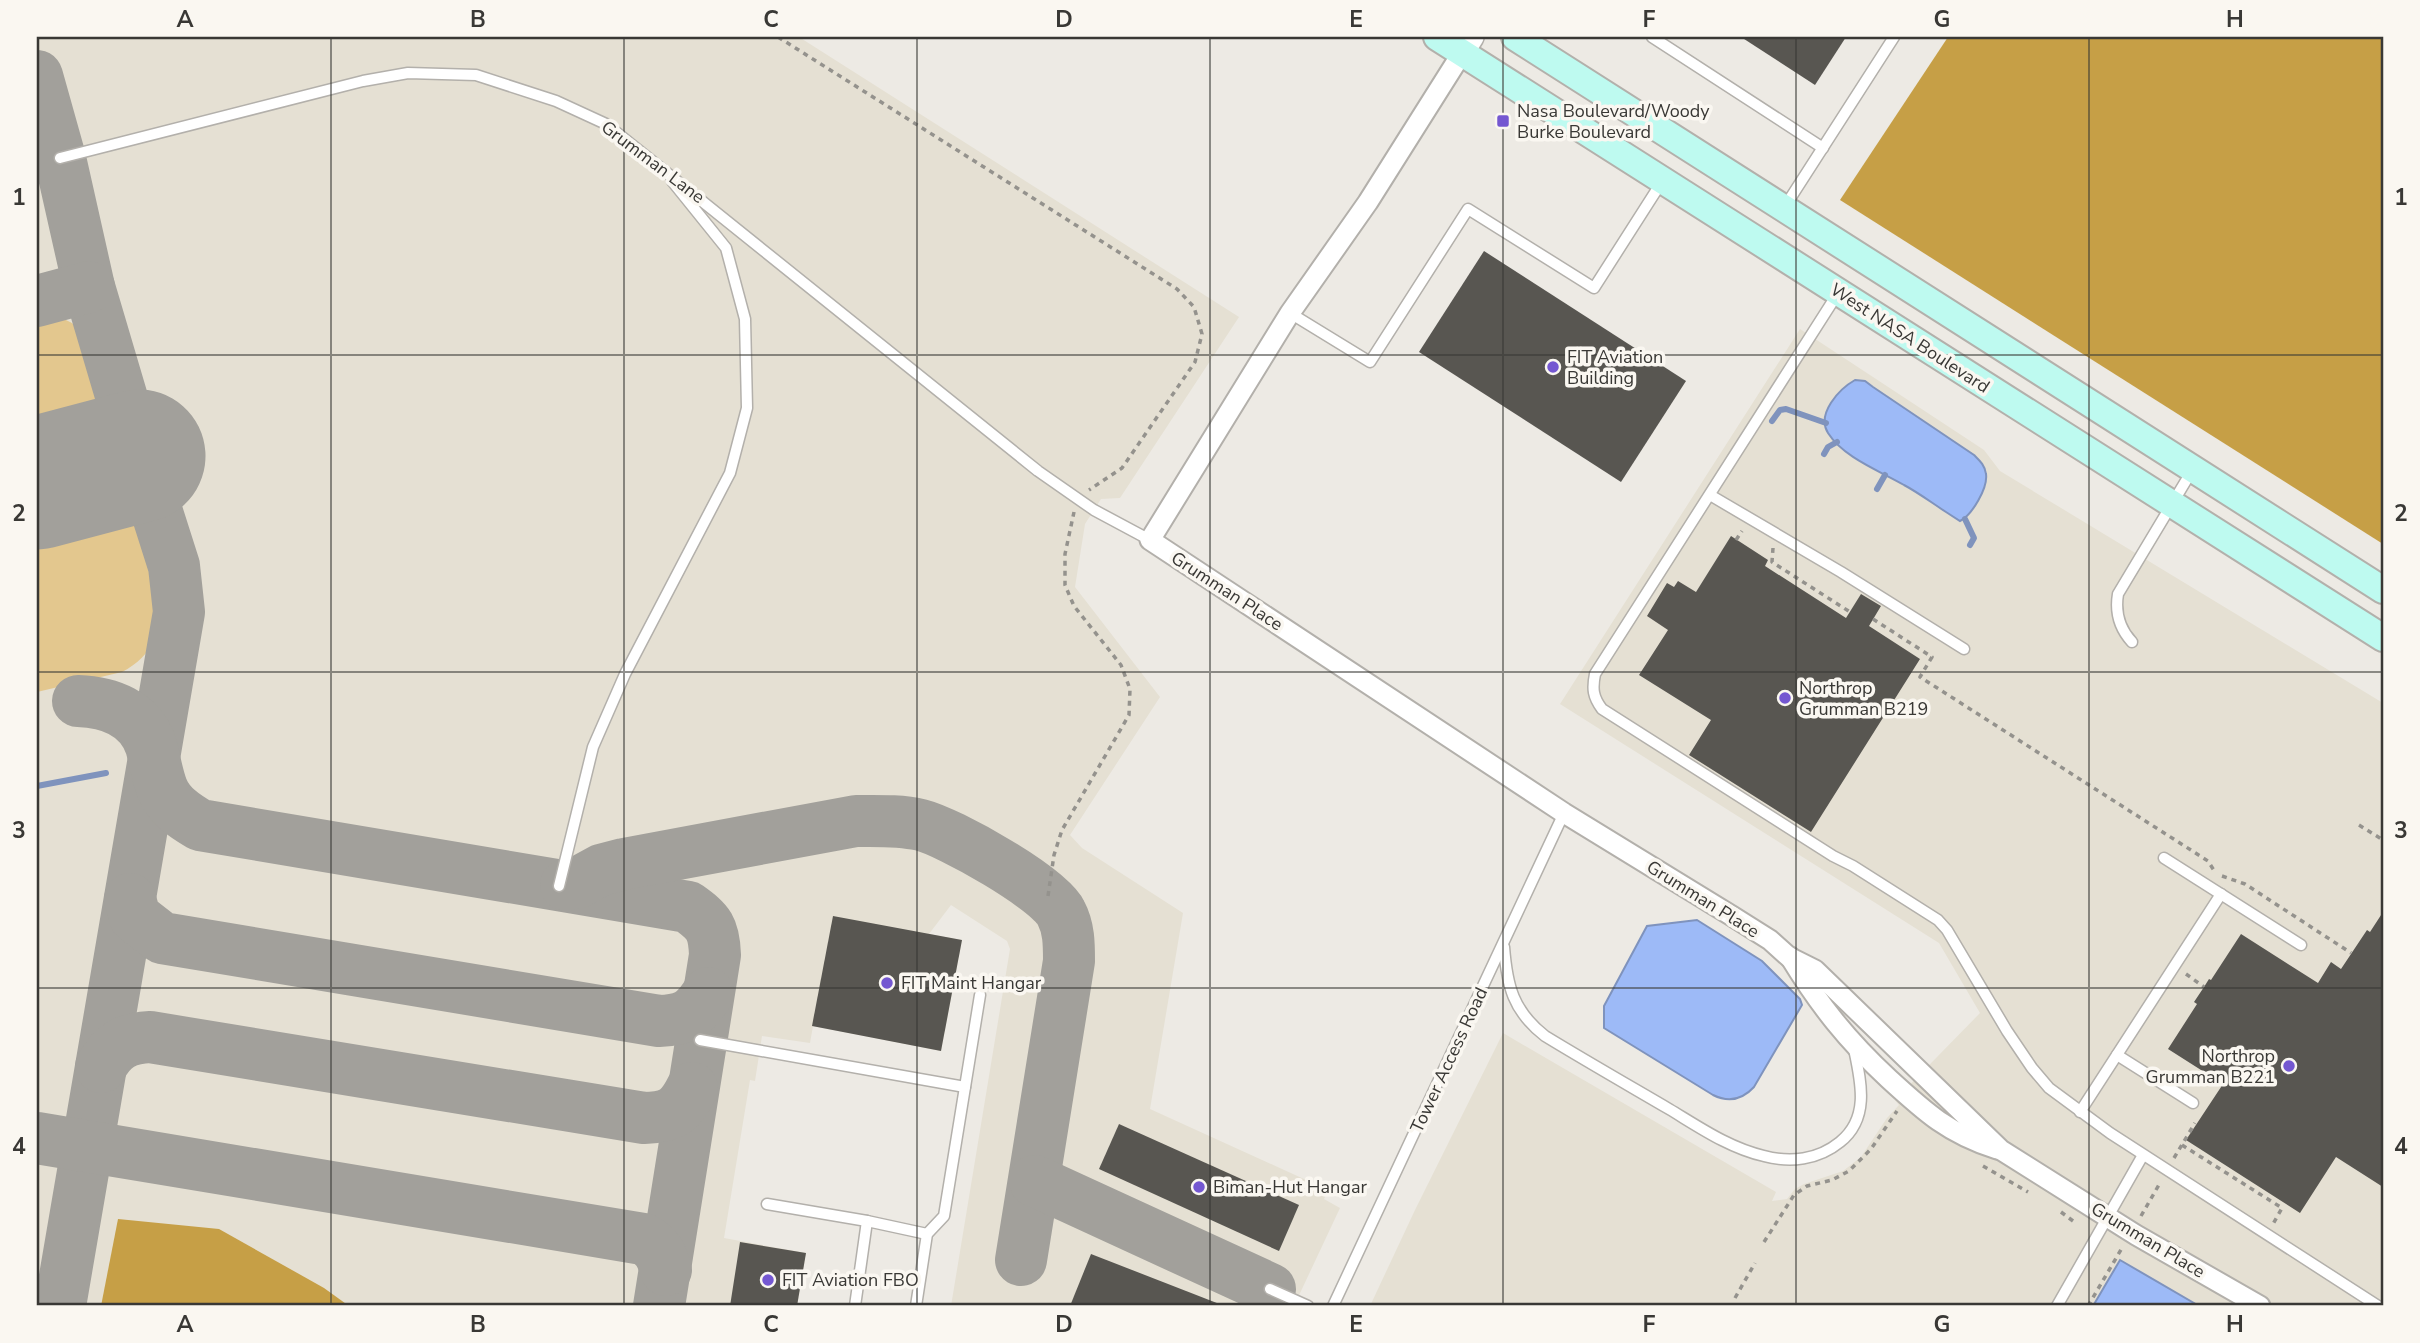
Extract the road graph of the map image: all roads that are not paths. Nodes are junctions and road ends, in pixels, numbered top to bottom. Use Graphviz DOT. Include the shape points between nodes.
graph roads {
  1 [pos="1437,37"];
  2 [pos="1515,37"];
  3 [pos="1652,37"];
  4 [pos="1894,37"];
  5 [pos="1467,45"];
  6 [pos="1823,148"];
  7 [pos="60,158"];
  8 [pos="661,167"];
  9 [pos="1663,180"];
  10 [pos="1784,208"];
  11 [pos="1839,292"];
  12 [pos="1290,313"];
  13 [pos="2194,468"];
  14 [pos="1710,495"];
  15 [pos="2172,504"];
  16 [pos="1150,540"];
  17 [pos="2383,590"];
  18 [pos="2383,638"];
  19 [pos="2132,642"];
  20 [pos="1964,649"];
  21 [pos="1564,813"];
  22 [pos="2164,858"];
  23 [pos="559,886"];
  24 [pos="2221,894"];
  25 [pos="1504,944"];
  26 [pos="2301,945"];
  27 [pos="1789,957"];
  28 [pos="980,995"];
  29 [pos="701,1040"];
  30 [pos="1853,1045"];
  31 [pos="2117,1055"];
  32 [pos="965,1087"];
  33 [pos="2193,1102"];
  34 [pos="2080,1112"];
  35 [pos="2001,1150"];
  36 [pos="2143,1155"];
  37 [pos="767,1204"];
  38 [pos="2107,1216"];
  39 [pos="867,1221"];
  40 [pos="927,1234"];
  41 [pos="1270,1289"];
  42 [pos="855,1306"];
  43 [pos="916,1306"];
  44 [pos="1308,1306"];
  45 [pos="1333,1306"];
  46 [pos="2057,1306"];
  47 [pos="2260,1306"];
  48 [pos="2378,1306"];
  1 -- 5 [label="main road, West NASA Boulevard"];
  2 -- 10 [label="main road"];
  3 -- 6 [label="lane"];
  4 -- 6 [label="lane"];
  5 -- 9 [label="main road, West NASA Boulevard"];
  5 -- 12 [label="street" via="1368,202"];
  6 -- 10 [label="lane"];
  7 -- 8 [label="lane, Grumman Lane" via="363,80 408,73 476,75 556,101 606,124"];
  8 -- 16 [label="lane, Grumman Lane" via="1038,471 1094,510"];
  8 -- 23 [label="lane" via="726,248 745,319 747,408 730,473 625,674 593,747"];
  9 -- 11 [label="main road, West NASA Boulevard"];
  9 -- 12 [label="lane" via="1594,288 1468,209 1370,362"];
  10 -- 13 [label="main road"];
  11 -- 14 [label="lane"];
  11 -- 15 [label="main road, West NASA Boulevard"];
  12 -- 16 [label="street"];
  13 -- 15 [label="lane"];
  13 -- 17 [label="main road"];
  14 -- 20 [label="lane"];
  14 -- 34 [label="lane" via="1595,674 1595,701 1938,920 2032,1068"];
  15 -- 18 [label="main road, West NASA Boulevard"];
  15 -- 19 [label="lane" via="2118,594 2119,619"];
  16 -- 21 [label="street, Grumman Place"];
  21 -- 25 [label="lane, Tower Access Road"];
  21 -- 27 [label="street, Grumman Place" via="1770,940"];
  22 -- 24 [label="lane"];
  24 -- 26 [label="lane"];
  24 -- 31 [label="lane"];
  25 -- 30 [label="lane" via="1506,979 1522,1014 1539,1031 1727,1143 1764,1156 1799,1160 1843,1140 1860,1113 1862,1097"];
  25 -- 45 [label="lane, Tower Access Road"];
  27 -- 30 [label="street, Grumman Place"];
  27 -- 35 [label="street, Grumman Place" via="1815,970"];
  28 -- 32 [label="lane"];
  29 -- 32 [label="lane"];
  30 -- 35 [label="street, Grumman Place" via="1931,1118"];
  31 -- 33 [label="lane"];
  31 -- 34 [label="lane"];
  32 -- 40 [label="lane" via="944,1216"];
  34 -- 36 [label="lane"];
  35 -- 38 [label="street, Grumman Place"];
  36 -- 38 [label="lane"];
  36 -- 48 [label="lane"];
  37 -- 39 [label="lane"];
  38 -- 46 [label="lane"];
  38 -- 47 [label="street, Grumman Place"];
  39 -- 40 [label="lane"];
  39 -- 42 [label="lane"];
  40 -- 43 [label="lane"];
  41 -- 44 [label="lane"];
}
